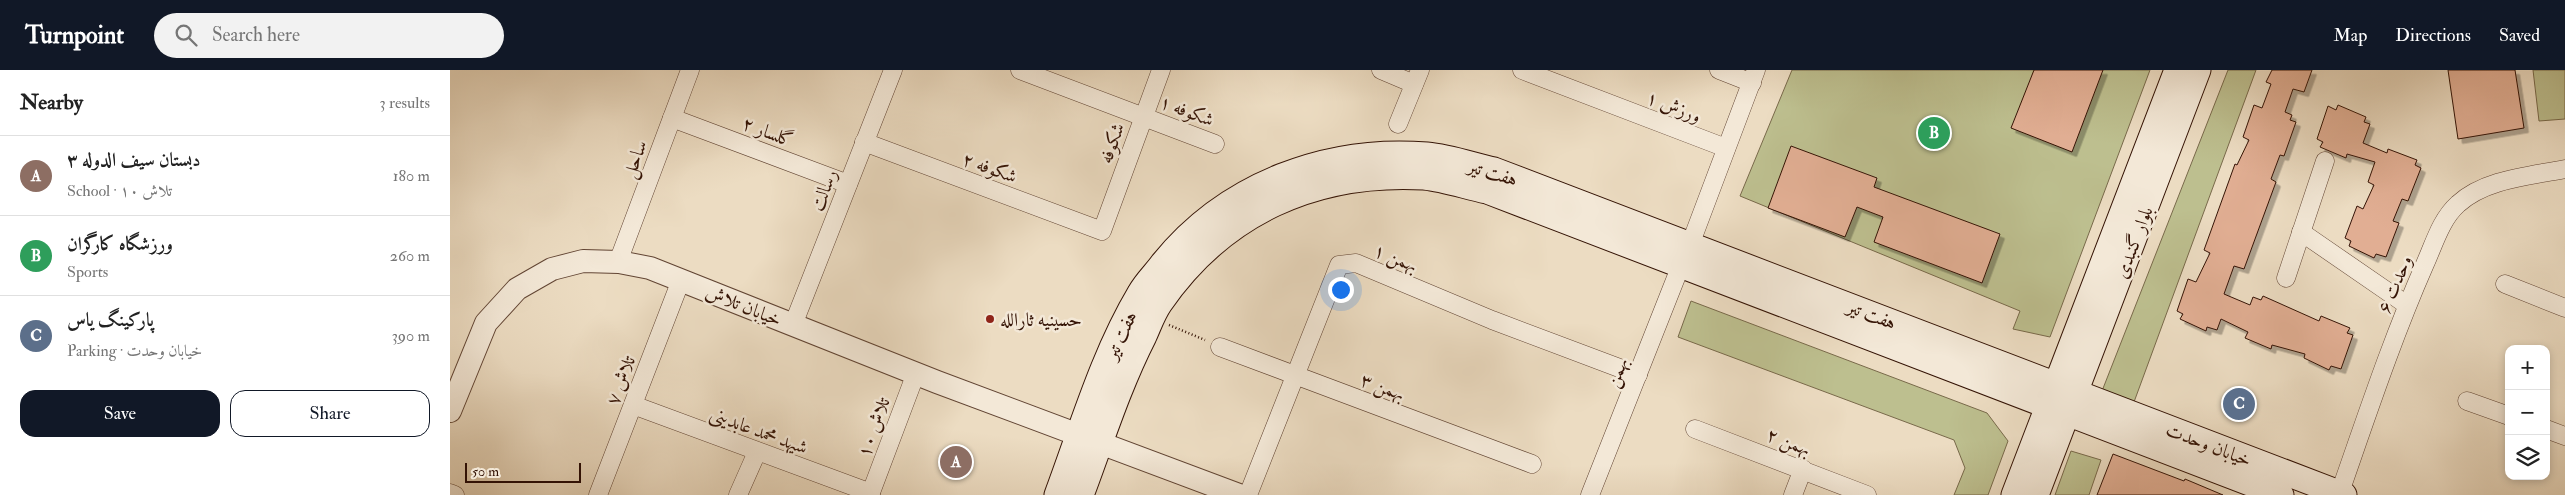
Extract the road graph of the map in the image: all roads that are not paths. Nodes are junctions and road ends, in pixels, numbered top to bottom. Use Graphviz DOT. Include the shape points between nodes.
graph roads {
  1 [pos="690,70"];
  2 [pos="893,70"];
  3 [pos="1020,70"];
  4 [pos="1161,70"];
  5 [pos="1381,70"];
  6 [pos="1522,70"];
  7 [pos="1719,70"];
  8 [pos="2177,70"];
  9 [pos="2198,70"];
  10 [pos="1754,76"];
  11 [pos="1417,77"];
  12 [pos="1144,116"];
  13 [pos="672,118"];
  14 [pos="1398,124"];
  15 [pos="864,142"];
  16 [pos="1215,144"];
  17 [pos="1726,148"];
  18 [pos="2325,161"];
  19 [pos="2565,169"];
  20 [pos="848,184"];
  21 [pos="1102,231"];
  22 [pos="2301,232"];
  23 [pos="1685,255"];
  24 [pos="618,262"];
  25 [pos="2286,278"];
  26 [pos="681,280"];
  27 [pos="2505,284"];
  28 [pos="2407,305"];
  29 [pos="2565,308"];
  30 [pos="793,325"];
  31 [pos="1220,347"];
  32 [pos="916,373"];
  33 [pos="1638,375"];
  34 [pos="1296,376"];
  35 [pos="2062,399"];
  36 [pos="2467,401"];
  37 [pos="633,405"];
  38 [pos="450,411"];
  39 [pos="2505,415"];
  40 [pos="1695,429"];
  41 [pos="2550,430"];
  42 [pos="2565,436"];
  43 [pos="1090,439"];
  44 [pos="757,452"];
  45 [pos="1532,464"];
  46 [pos="1803,469"];
  47 [pos="450,493"];
  48 [pos="871,494"];
  49 [pos="2341,494"];
  50 [pos="455,495"];
  51 [pos="598,495"];
  52 [pos="738,495"];
  53 [pos="1057,495"];
  54 [pos="1081,495"];
  55 [pos="1239,495"];
  56 [pos="1248,495"];
  57 [pos="1590,495"];
  58 [pos="1793,495"];
  59 [pos="1867,495"];
  60 [pos="2014,495"];
  61 [pos="2036,495"];
  62 [pos="2281,495"];
  1 -- 13 [label="street, ساحل"];
  2 -- 15 [label="street, رسالت"];
  3 -- 12 [label="street, شکوفه ۱"];
  4 -- 12 [label="street, شکوفه"];
  5 -- 11 [label="street"];
  6 -- 17 [label="street, ورزش ۱"];
  7 -- 10 [label="street"];
  8 -- 35 [label="main road, بلوار گنبدی"];
  9 -- 35 [label="main road, بلوار گنبدی"];
  10 -- 17 [label="street, بهمن"];
  11 -- 14 [label="street"];
  12 -- 16 [label="street, شکوفه ۱"];
  12 -- 21 [label="street, شکوفه"];
  13 -- 20 [label="street, گلسار ۲"];
  13 -- 24 [label="street, ساحل"];
  15 -- 20 [label="street, رسالت"];
  15 -- 21 [label="street, شکوفه ۲"];
  17 -- 23 [label="street, بهمن"];
  18 -- 22 [label="street"];
  19 -- 28 [label="street, وحدت ۶" via="2504,181 2476,192 2458,204 2444,222"];
  20 -- 30 [label="street, رسالت"];
  22 -- 25 [label="street"];
  22 -- 28 [label="street"];
  23 -- 33 [label="street, بهمن"];
  23 -- 35 [label="main road, هفت تیر"];
  23 -- 43 [label="main road, هفت تیر" via="1487,191 1426,177 1364,177 1303,190 1247,217 1198,256 1160,304"];
  23 -- 43 [label="main road, هفت تیر" via="1494,170 1429,155 1362,154 1296,169 1235,198 1182,239 1140,291 1111,351"];
  24 -- 26 [label="street, خیابان تلاش" via="650,268"];
  24 -- 38 [label="street, خیابان تلاش" via="582,260 552,268 517,289 486,322"];
  26 -- 30 [label="street, خیابان تلاش"];
  26 -- 37 [label="street, تلاش ۷"];
  27 -- 29 [label="street"];
  28 -- 49 [label="street, وحدت ۶"];
  30 -- 32 [label="street, خیابان تلاش"];
  31 -- 34 [label="street, بهمن ۳"];
  32 -- 43 [label="street, خیابان تلاش"];
  32 -- 48 [label="street, تلاش ۱۰"];
  33 -- 34 [label="street, بهمن ۱" via="1492,320 1356,263 1339,265"];
  33 -- 57 [label="street, بهمن"];
  34 -- 45 [label="street, بهمن ۳"];
  34 -- 56 [label="street, بهمن ۱"];
  35 -- 49 [label="main road, خیابان وحدت"];
  35 -- 60 [label="main road"];
  35 -- 61 [label="main road"];
  35 -- 62 [label="main road, خیابان وحدت"];
  36 -- 39 [label="street"];
  37 -- 44 [label="street, شیهد محمد عابدینی"];
  37 -- 51 [label="street, تلاش ۷"];
  40 -- 46 [label="street, بهمن ۲"];
  41 -- 42 [label="street"];
  43 -- 53 [label="main road, هفت تیر"];
  43 -- 54 [label="main road, هفت تیر"];
  43 -- 55 [label="street, خیابان تلاش"];
  44 -- 48 [label="street, شیهد محمد عابدینی"];
  44 -- 52 [label="street"];
  46 -- 58 [label="street"];
  46 -- 59 [label="street, بهمن ۲"];
  47 -- 50 [label="street"];
}
